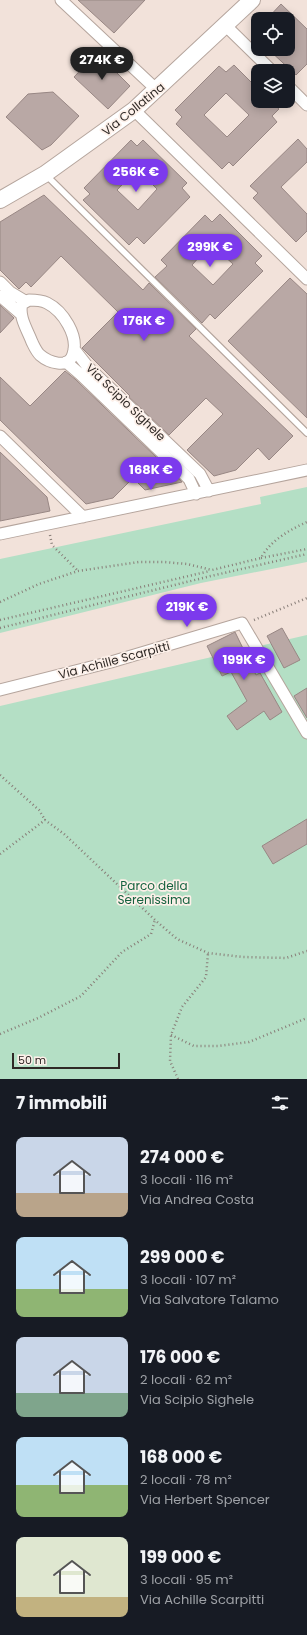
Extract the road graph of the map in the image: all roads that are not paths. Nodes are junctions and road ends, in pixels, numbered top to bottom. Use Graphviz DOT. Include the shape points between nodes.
graph roads {
  1 [pos="61,0"];
  2 [pos="252,0"];
  3 [pos="226,26"];
  4 [pos="265,64"];
  5 [pos="157,90"];
  6 [pos="295,93"];
  7 [pos="307,105"];
  8 [pos="134,110"];
  9 [pos="45,174"];
  10 [pos="0,200"];
  11 [pos="307,279"];
  12 [pos="0,282"];
  13 [pos="0,296"];
  14 [pos="25,302"];
  15 [pos="21,314"];
  16 [pos="74,349"];
  17 [pos="66,362"];
  18 [pos="307,433"];
  19 [pos="0,436"];
  20 [pos="307,470"];
  21 [pos="209,491"];
  22 [pos="196,494"];
  23 [pos="83,517"];
  24 [pos="0,534"];
  25 [pos="0,690"];
  26 [pos="307,733"];
  1 -- 5 [label="street"];
  2 -- 3 [label="street, Via Collatina"];
  3 -- 4 [label="street"];
  3 -- 5 [label="street, Via Collatina"];
  5 -- 8 [label="street, Via Collatina"];
  6 -- 7 [label="street"];
  8 -- 9 [label="street, Via Collatina"];
  8 -- 11 [label="street"];
  9 -- 10 [label="street, Via Collatina"];
  9 -- 18 [label="lane"];
  12 -- 14 [label="street"];
  13 -- 15 [label="street"];
  14 -- 15 [label="street" via="21,307"];
  14 -- 16 [label="street, Via Scipio Sighele" via="40,300 58,311 72,334"];
  15 -- 17 [label="street" via="35,349 40,355 53,362"];
  16 -- 17 [label="street, Via Scipio Sighele" via="72,358"];
  16 -- 21 [label="street, Via Scipio Sighele" via="88,367 200,474"];
  17 -- 22 [label="street, Via Scipio Sighele" via="189,479"];
  19 -- 23 [label="street"];
  20 -- 21 [label="street"];
  21 -- 22 [label="street"];
  22 -- 23 [label="street"];
  23 -- 24 [label="street"];
  25 -- 26 [label="street, Via Achille Scarpitti" via="111,662 242,623"];
}
